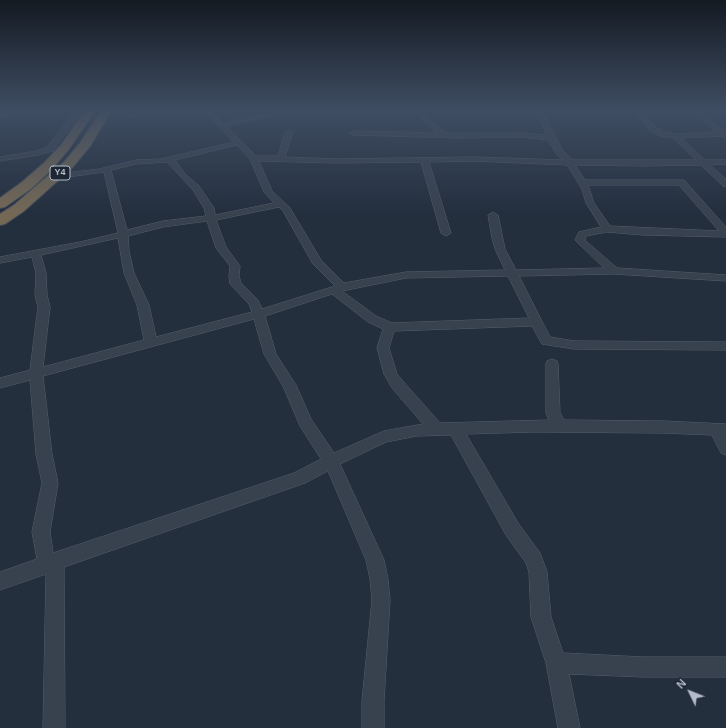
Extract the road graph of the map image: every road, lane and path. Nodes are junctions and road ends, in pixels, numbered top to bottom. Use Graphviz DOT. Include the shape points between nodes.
graph roads {
  1 [pos="53,145"];
  2 [pos="66,145"];
  3 [pos="85,145"];
  4 [pos="229,145"];
  5 [pos="240,145"];
  6 [pos="285,145"];
  7 [pos="554,145"];
  8 [pos="685,145"];
  9 [pos="254,158"];
  10 [pos="281,158"];
  11 [pos="0,159"];
  12 [pos="168,159"];
  13 [pos="424,160"];
  14 [pos="570,161"];
  15 [pos="704,162"];
  16 [pos="726,162"];
  17 [pos="108,169"];
  18 [pos="68,175"];
  19 [pos="582,183"];
  20 [pos="726,184"];
  21 [pos="0,204"];
  22 [pos="280,204"];
  23 [pos="493,215"];
  24 [pos="211,218"];
  25 [pos="0,221"];
  26 [pos="607,229"];
  27 [pos="446,233"];
  28 [pos="726,233"];
  29 [pos="123,235"];
  30 [pos="36,254"];
  31 [pos="0,260"];
  32 [pos="614,271"];
  33 [pos="512,273"];
  34 [pos="725,280"];
  35 [pos="338,288"];
  36 [pos="258,314"];
  37 [pos="537,322"];
  38 [pos="390,327"];
  39 [pos="151,343"];
  40 [pos="726,346"];
  41 [pos="552,364"];
  42 [pos="36,374"];
  43 [pos="0,383"];
  44 [pos="559,426"];
  45 [pos="435,428"];
  46 [pos="455,429"];
  47 [pos="721,430"];
  48 [pos="726,449"];
  49 [pos="331,461"];
  50 [pos="51,563"];
  51 [pos="0,581"];
  52 [pos="556,663"];
  53 [pos="726,668"];
  54 [pos="54,728"];
  55 [pos="373,728"];
  56 [pos="568,728"];
  1 -- 11 [label="street" via="50,149 38,153"];
  2 -- 21 [label="highway, Y4" via="27,185"];
  3 -- 25 [label="highway, Y4" via="68,165 19,208"];
  4 -- 12 [label="street"];
  5 -- 9 [label="street"];
  6 -- 10 [label="street"];
  7 -- 14 [label="street"];
  8 -- 15 [label="street"];
  9 -- 10 [label="street"];
  9 -- 22 [label="street" via="268,192"];
  10 -- 13 [label="street" via="336,161"];
  12 -- 17 [label="street" via="136,162"];
  12 -- 24 [label="street" via="196,188 209,208"];
  13 -- 14 [label="street"];
  13 -- 27 [label="street"];
  14 -- 15 [label="street" via="642,164"];
  14 -- 19 [label="street"];
  15 -- 16 [label="street"];
  15 -- 20 [label="street"];
  17 -- 18 [label="street"];
  17 -- 29 [label="street"];
  19 -- 26 [label="street" via="590,203"];
  19 -- 28 [label="street" via="681,182"];
  22 -- 24 [label="street"];
  22 -- 35 [label="street" via="287,210 317,262"];
  23 -- 33 [label="street" via="496,238"];
  24 -- 29 [label="street" via="163,224"];
  24 -- 36 [label="street" via="221,248 235,266 236,284 254,303"];
  26 -- 28 [label="street"];
  26 -- 32 [label="street" via="582,234 580,240"];
  29 -- 30 [label="street"];
  29 -- 39 [label="street" via="129,273 143,305"];
  30 -- 31 [label="street"];
  30 -- 42 [label="street" via="41,273 44,307"];
  32 -- 33 [label="street"];
  32 -- 34 [label="street"];
  33 -- 35 [label="street" via="406,275"];
  33 -- 37 [label="street"];
  35 -- 36 [label="street"];
  35 -- 38 [label="street" via="372,319"];
  36 -- 39 [label="street"];
  36 -- 49 [label="street" via="270,354 289,385 305,422"];
  37 -- 38 [label="street"];
  37 -- 40 [label="street" via="546,341 574,345"];
  38 -- 45 [label="street" via="383,348 391,374"];
  39 -- 42 [label="street"];
  41 -- 44 [label="street" via="554,413"];
  42 -- 43 [label="street"];
  42 -- 50 [label="street" via="44,454 50,483 41,532 43,550"];
  44 -- 46 [label="street"];
  44 -- 47 [label="street"];
  45 -- 46 [label="street"];
  45 -- 49 [label="street" via="384,437"];
  46 -- 52 [label="street" via="508,523 534,559 538,572 541,617"];
  47 -- 48 [label="street"];
  49 -- 50 [label="street" via="299,478"];
  49 -- 55 [label="street" via="375,560 380,579"];
  50 -- 51 [label="street"];
  50 -- 54 [label="street"];
  52 -- 53 [label="street"];
  52 -- 56 [label="street"];
}
